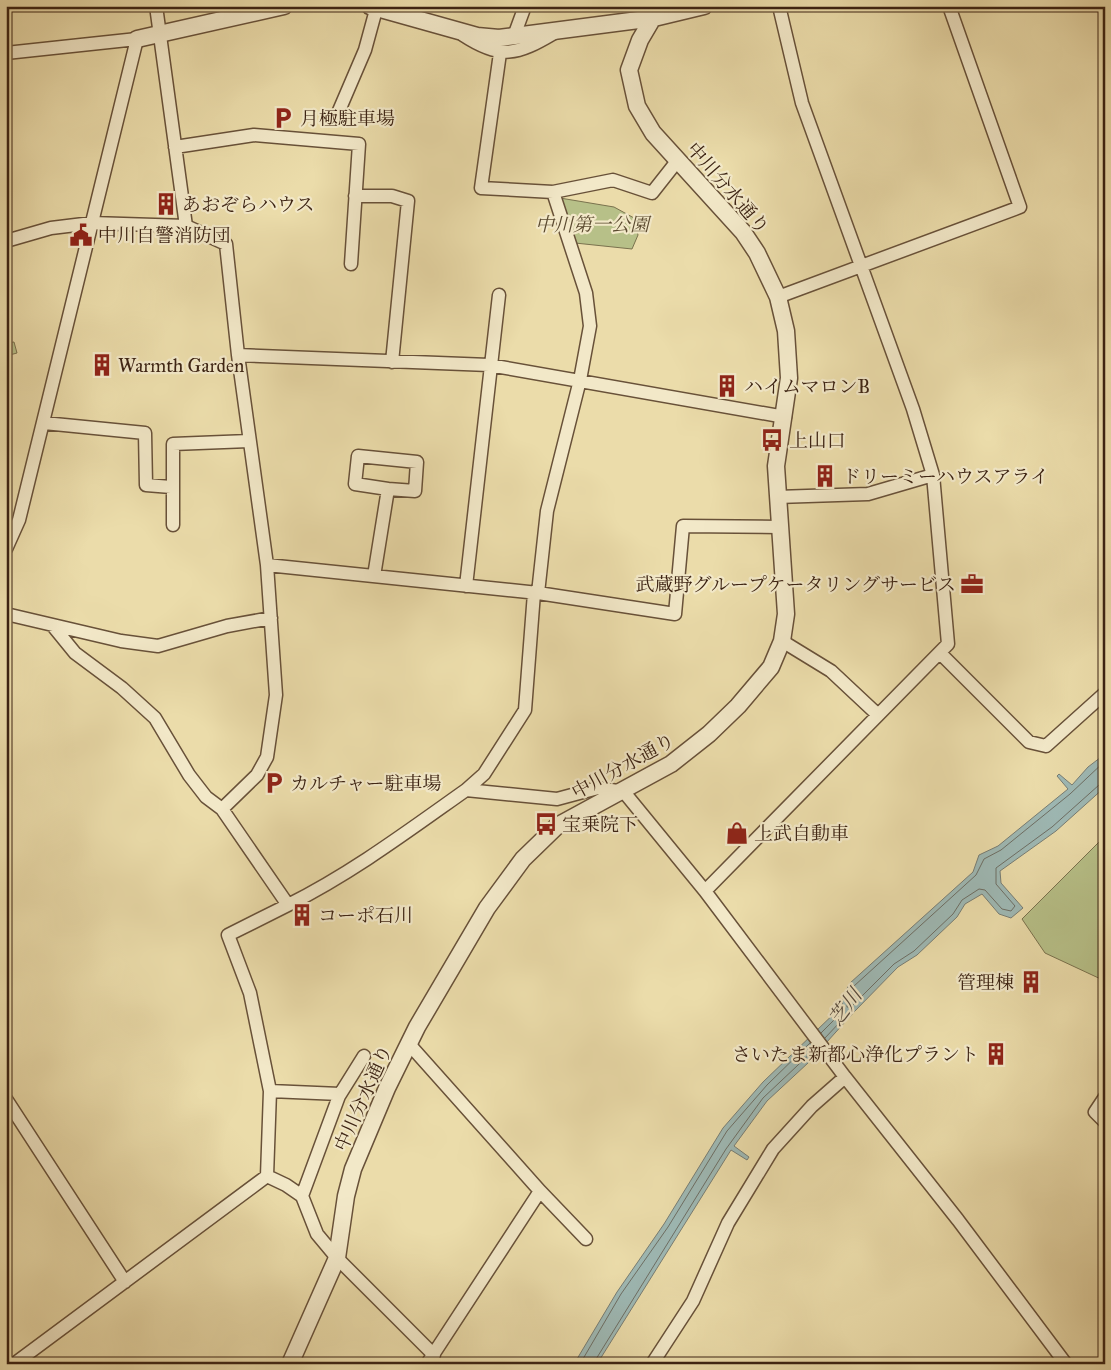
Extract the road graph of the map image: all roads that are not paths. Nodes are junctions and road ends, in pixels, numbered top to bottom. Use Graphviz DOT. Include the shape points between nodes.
graph roads {
  1 [pos="156,6"];
  2 [pos="284,6"];
  3 [pos="525,6"];
  4 [pos="704,6"];
  5 [pos="779,6"];
  6 [pos="949,6"];
  7 [pos="374,7"];
  8 [pos="657,12"];
  9 [pos="224,13"];
  10 [pos="456,30"];
  11 [pos="556,31"];
  12 [pos="158,34"];
  13 [pos="514,36"];
  14 [pos="137,39"];
  15 [pos="500,52"];
  16 [pos="6,53"];
  17 [pos="338,113"];
  18 [pos="175,147"];
  19 [pos="678,160"];
  20 [pos="552,192"];
  21 [pos="355,196"];
  22 [pos="92,223"];
  23 [pos="186,226"];
  24 [pos="6,241"];
  25 [pos="351,264"];
  26 [pos="860,266"];
  27 [pos="499,295"];
  28 [pos="778,297"];
  29 [pos="238,354"];
  30 [pos="392,362"];
  31 [pos="493,366"];
  32 [pos="580,380"];
  33 [pos="785,416"];
  34 [pos="44,423"];
  35 [pos="250,441"];
  36 [pos="933,474"];
  37 [pos="171,487"];
  38 [pos="388,489"];
  39 [pos="777,496"];
  40 [pos="173,525"];
  41 [pos="779,527"];
  42 [pos="6,549"];
  43 [pos="267,565"];
  44 [pos="374,576"];
  45 [pos="466,586"];
  46 [pos="536,593"];
  47 [pos="6,614"];
  48 [pos="271,618"];
  49 [pos="53,626"];
  50 [pos="782,641"];
  51 [pos="940,653"];
  52 [pos="1105,692"];
  53 [pos="878,715"];
  54 [pos="466,790"];
  55 [pos="624,792"];
  56 [pos="222,809"];
  57 [pos="705,891"];
  58 [pos="288,905"];
  59 [pos="409,1044"];
  60 [pos="364,1056"];
  61 [pos="843,1075"];
  62 [pos="270,1091"];
  63 [pos="340,1094"];
  64 [pos="1105,1096"];
  65 [pos="6,1099"];
  66 [pos="1105,1122"];
  67 [pos="267,1176"];
  68 [pos="540,1191"];
  69 [pos="302,1196"];
  70 [pos="586,1239"];
  71 [pos="337,1258"];
  72 [pos="124,1282"];
  73 [pos="430,1359"];
  74 [pos="14,1364"];
  75 [pos="290,1364"];
  76 [pos="652,1364"];
  77 [pos="1066,1364"];
  1 -- 12 [label="street"];
  2 -- 9 [label="street"];
  3 -- 13 [label="street"];
  4 -- 8 [label="street"];
  5 -- 26 [label="street" via="802,103"];
  6 -- 26 [label="street" via="1020,207"];
  7 -- 10 [label="street"];
  7 -- 17 [label="street" via="365,50"];
  8 -- 11 [label="street"];
  8 -- 19 [label="street, 中川分水通り" via="640,40 629,70 632,88 645,121"];
  9 -- 12 [label="street"];
  10 -- 13 [label="street" via="478,36"];
  10 -- 15 [label="street" via="477,44"];
  11 -- 13 [label="street"];
  11 -- 15 [label="street" via="521,50"];
  12 -- 14 [label="street"];
  12 -- 18 [label="street"];
  14 -- 16 [label="street"];
  14 -- 22 [label="street"];
  15 -- 20 [label="street" via="481,188"];
  18 -- 21 [label="street" via="254,136 359,144"];
  18 -- 23 [label="street"];
  19 -- 20 [label="street" via="652,193 613,180"];
  19 -- 28 [label="street, 中川分水通り" via="743,232"];
  20 -- 32 [label="street" via="586,293 590,326"];
  21 -- 25 [label="street"];
  21 -- 30 [label="street" via="392,196 408,200"];
  22 -- 23 [label="street"];
  22 -- 24 [label="street" via="50,228"];
  22 -- 34 [label="street"];
  23 -- 29 [label="street" via="226,244"];
  26 -- 28 [label="street"];
  26 -- 36 [label="street" via="913,409"];
  27 -- 31 [label="street"];
  28 -- 33 [label="street, 中川分水通り" via="788,356"];
  29 -- 30 [label="street"];
  29 -- 35 [label="street"];
  30 -- 31 [label="street"];
  31 -- 32 [label="street"];
  31 -- 45 [label="street"];
  32 -- 33 [label="street"];
  32 -- 46 [label="street" via="547,511"];
  33 -- 39 [label="street, 中川分水通り" via="776,466"];
  34 -- 37 [label="street" via="145,433 146,485"];
  34 -- 42 [label="street" via="20,520"];
  35 -- 37 [label="street" via="173,444"];
  35 -- 43 [label="street"];
  36 -- 39 [label="street" via="868,494"];
  36 -- 51 [label="street" via="948,644"];
  37 -- 40 [label="street"];
  38 -- 38 [label="street" via="414,491 417,462 358,456 355,484"];
  38 -- 44 [label="street"];
  39 -- 41 [label="street, 中川分水通り"];
  41 -- 46 [label="street" via="683,526 675,614"];
  41 -- 50 [label="street, 中川分水通り" via="786,614"];
  43 -- 44 [label="street"];
  43 -- 48 [label="street"];
  44 -- 45 [label="street"];
  45 -- 46 [label="street"];
  46 -- 54 [label="street" via="525,710 484,774"];
  47 -- 49 [label="street"];
  48 -- 49 [label="street" via="227,626 158,646"];
  48 -- 56 [label="street" via="276,695 267,757 257,775"];
  49 -- 56 [label="street" via="75,653 155,718 189,775 206,797"];
  50 -- 53 [label="street" via="831,670"];
  50 -- 55 [label="street, 中川分水通り" via="771,667 709,734 671,764"];
  51 -- 52 [label="street" via="1029,742 1046,746"];
  51 -- 53 [label="street"];
  53 -- 57 [label="street"];
  54 -- 55 [label="street" via="557,799 598,788"];
  54 -- 58 [label="street" via="370,857"];
  55 -- 57 [label="street"];
  55 -- 59 [label="street, 中川分水通り" via="557,826 523,858 487,908"];
  56 -- 58 [label="street"];
  57 -- 61 [label="street"];
  58 -- 62 [label="street" via="228,935 250,993"];
  59 -- 68 [label="street"];
  59 -- 71 [label="street, 中川分水通り" via="353,1169"];
  60 -- 63 [label="street"];
  61 -- 76 [label="street" via="774,1149 728,1223 693,1301"];
  61 -- 77 [label="street"];
  62 -- 63 [label="street"];
  62 -- 67 [label="street"];
  63 -- 69 [label="street"];
  64 -- 66 [label="street" via="1095,1112"];
  65 -- 72 [label="street"];
  67 -- 69 [label="street"];
  67 -- 72 [label="street"];
  68 -- 70 [label="street"];
  68 -- 73 [label="street"];
  69 -- 71 [label="street" via="317,1234"];
  71 -- 73 [label="street"];
  71 -- 75 [label="street, 中川分水通り"];
  72 -- 74 [label="street"];
}
